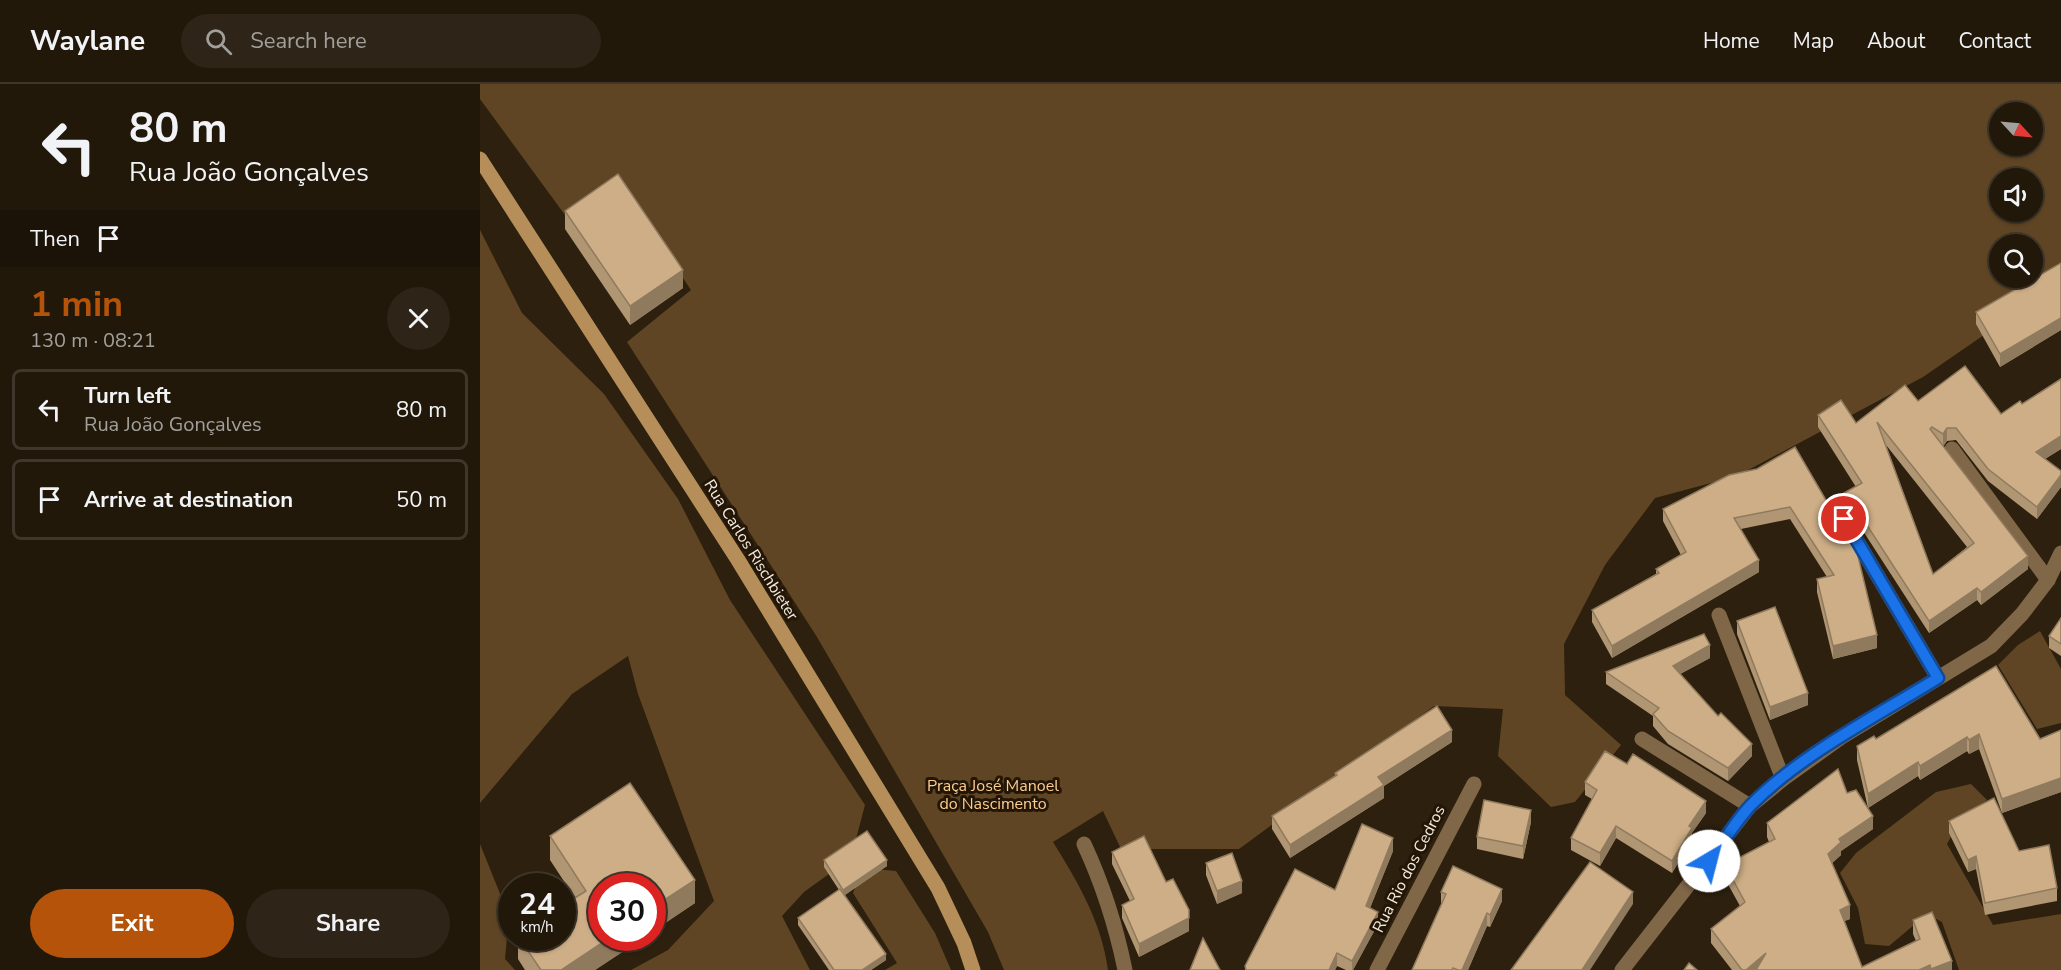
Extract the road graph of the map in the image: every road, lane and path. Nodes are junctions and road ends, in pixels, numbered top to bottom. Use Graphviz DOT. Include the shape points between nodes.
graph roads {
  1 [pos="480,159"];
  2 [pos="1952,449"];
  3 [pos="1844,519"];
  4 [pos="2061,553"];
  5 [pos="2048,580"];
  6 [pos="1719,615"];
  7 [pos="1938,678"];
  8 [pos="1642,739"];
  9 [pos="1783,779"];
  10 [pos="1474,784"];
  11 [pos="1750,806"];
  12 [pos="1084,844"];
  13 [pos="973,970"];
  14 [pos="1125,970"];
  15 [pos="1377,970"];
  16 [pos="1622,970"];
  1 -- 13 [label="street, Rua Carlos Rischbieter" via="738,560 938,888"];
  2 -- 5 [label="street"];
  3 -- 7 [label="street"];
  4 -- 5 [label="street"];
  5 -- 7 [label="street" via="1990,646"];
  6 -- 9 [label="street"];
  7 -- 9 [label="street" via="1843,736"];
  8 -- 11 [label="street"];
  9 -- 11 [label="street"];
  10 -- 15 [label="street, Rua Rio dos Cedros"];
  11 -- 16 [label="street"];
  12 -- 14 [label="street" via="1102,882"];
}
